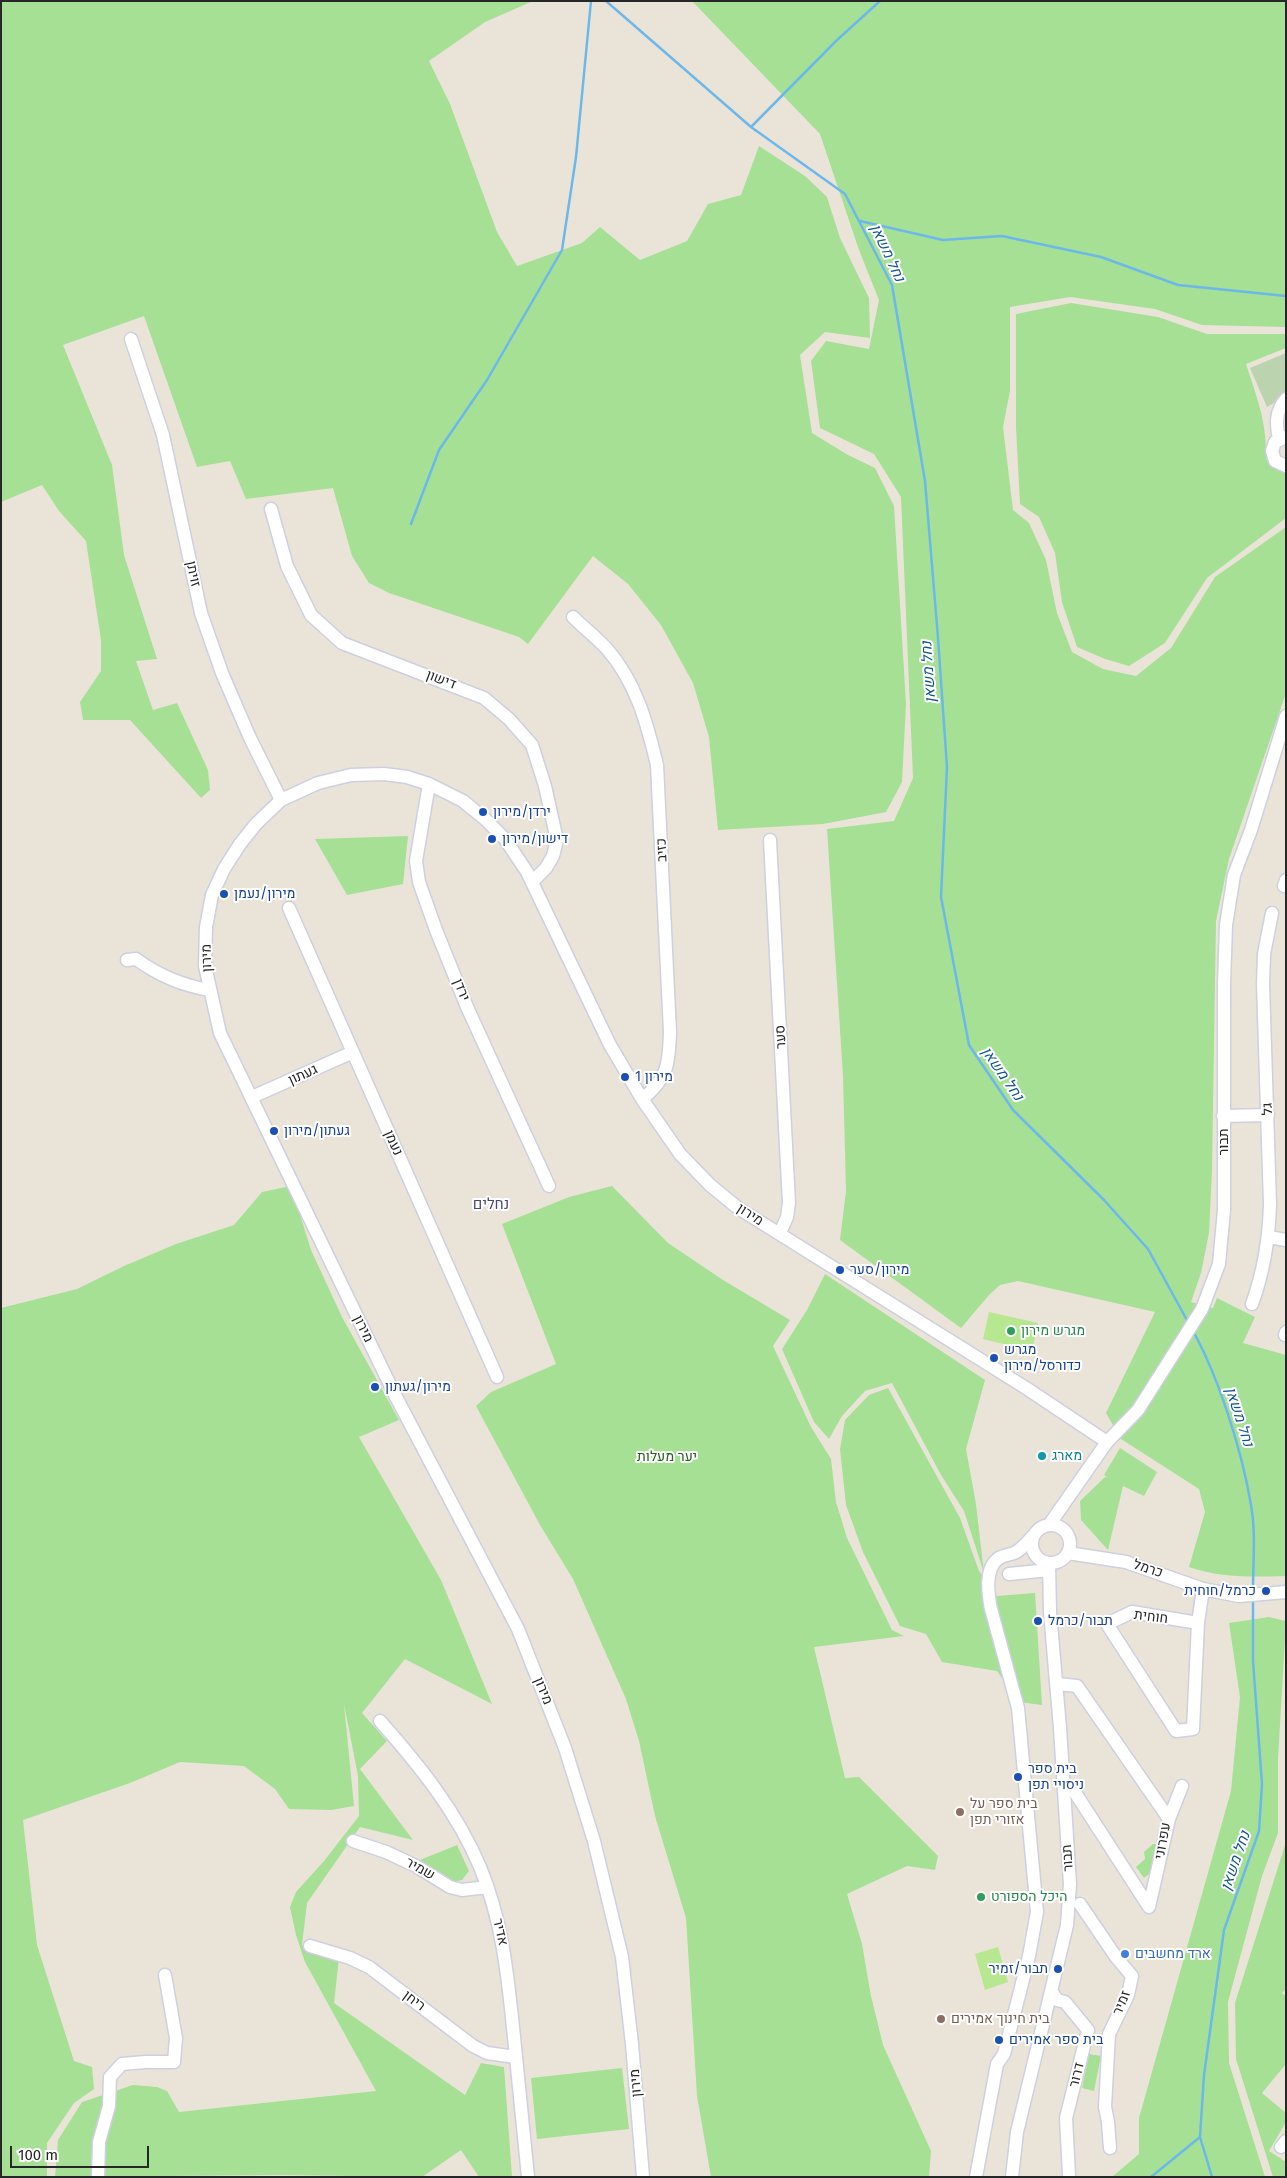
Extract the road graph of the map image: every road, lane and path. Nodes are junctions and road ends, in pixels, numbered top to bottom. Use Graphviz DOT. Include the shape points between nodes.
graph roads {
  1 [pos="132,339"];
  2 [pos="1286,399"];
  3 [pos="1282,438"];
  4 [pos="1286,466"];
  5 [pos="271,509"];
  6 [pos="573,617"];
  7 [pos="1286,716"];
  8 [pos="429,784"];
  9 [pos="281,800"];
  10 [pos="770,840"];
  11 [pos="532,882"];
  12 [pos="289,908"];
  13 [pos="1272,913"];
  14 [pos="126,960"];
  15 [pos="210,990"];
  16 [pos="353,1052"];
  17 [pos="252,1097"];
  18 [pos="642,1098"];
  19 [pos="1268,1115"];
  20 [pos="1224,1116"];
  21 [pos="549,1186"];
  22 [pos="780,1233"];
  23 [pos="1269,1237"];
  24 [pos="1286,1240"];
  25 [pos="1252,1304"];
  26 [pos="498,1377"];
  27 [pos="1108,1442"];
  28 [pos="1049,1525"];
  29 [pos="1034,1535"];
  30 [pos="1015,1552"];
  31 [pos="1068,1553"];
  32 [pos="1045,1564"];
  33 [pos="1009,1574"];
  34 [pos="1203,1589"];
  35 [pos="1286,1592"];
  36 [pos="1198,1623"];
  37 [pos="1057,1684"];
  38 [pos="380,1721"];
  39 [pos="1182,1786"];
  40 [pos="1076,1794"];
  41 [pos="1169,1819"];
  42 [pos="354,1841"];
  43 [pos="487,1887"];
  44 [pos="1080,1904"];
  45 [pos="310,1946"];
  46 [pos="165,1975"];
  47 [pos="1052,1992"];
  48 [pos="1088,2030"];
  49 [pos="1109,2034"];
  50 [pos="516,2057"];
  51 [pos="1110,2148"];
  52 [pos="1069,2175"];
  53 [pos="98,2177"];
  54 [pos="528,2177"];
  55 [pos="643,2177"];
  56 [pos="976,2177"];
  57 [pos="1012,2177"];
  1 -- 9 [label="street, זויתן" via="163,435 201,613 222,673"];
  2 -- 3 [label="street" via="1276,423"];
  3 -- 4 [label="street" via="1273,447 1273,456 1279,464"];
  5 -- 11 [label="street, דישון" via="287,566 317,621 342,643 484,698 532,745 557,840 550,862"];
  6 -- 18 [label="street, כזיב" via="607,650 632,686 657,765 670,1050 663,1078"];
  7 -- 20 [label="street, תבור" via="1231,892 1224,984"];
  8 -- 9 [label="street, מירון" via="384,774 351,775 318,783"];
  8 -- 11 [label="street, מירון" via="463,801 485,819 505,839"];
  8 -- 21 [label="street, ירדן" via="416,861 420,882 467,1007"];
  9 -- 15 [label="street, מירון" via="240,844 212,895 206,927 205,966"];
  10 -- 22 [label="street, סער" via="789,1203"];
  11 -- 18 [label="street, מירון" via="610,1044"];
  12 -- 16 [label="street, נעמן"];
  13 -- 19 [label="street, גל" via="1264,954"];
  14 -- 15 [label="street" via="136,959 189,987"];
  15 -- 17 [label="street, מירון" via="220,1033"];
  16 -- 17 [label="street, געתון"];
  16 -- 26 [label="street, נעמן"];
  17 -- 55 [label="street, מירון" via="395,1395 518,1629 566,1748 594,1840 622,1957"];
  18 -- 22 [label="street, מירון" via="680,1154 710,1185 738,1208"];
  19 -- 20 [label="street"];
  19 -- 23 [label="street, גל"];
  20 -- 27 [label="street, תבור" via="1224,1210 1219,1264 1202,1310 1138,1410"];
  22 -- 27 [label="street, מירון"];
  23 -- 24 [label="street"];
  23 -- 25 [label="street, גל"];
  27 -- 28 [label="street, תבור"];
  28 -- 29 [label="street"];
  28 -- 31 [label="street" via="1065,1531 1070,1542"];
  29 -- 30 [label="street"];
  29 -- 32 [label="street" via="1032,1547"];
  30 -- 32 [label="street"];
  30 -- 56 [label="street" via="997,1560 991,1568 988,1594 1018,1708 1037,1912 1004,2054 997,2064"];
  31 -- 32 [label="street" via="1060,1561"];
  31 -- 34 [label="street, כרמל" via="1126,1562"];
  32 -- 33 [label="street"];
  32 -- 37 [label="street, תבור"];
  34 -- 35 [label="street, כרמל" via="1238,1596"];
  34 -- 36 [label="street"];
  36 -- 36 [label="street, חוחית" via="1193,1728 1176,1731 1107,1624 1132,1612"];
  37 -- 41 [label="street, עפרוני" via="1077,1686"];
  37 -- 47 [label="street, תבור" via="1070,1884 1067,1925"];
  38 -- 43 [label="street, אדיר" via="438,1792 461,1829"];
  39 -- 41 [label="street"];
  40 -- 41 [label="street, עפרוני" via="1149,1907"];
  42 -- 43 [label="street, שמיר" via="401,1859 450,1887 462,1890"];
  43 -- 50 [label="street, אדיר" via="497,1914 506,1960"];
  44 -- 49 [label="street, זמיר" via="1132,1976 1128,1995"];
  45 -- 50 [label="street, ריחן" via="368,1967 473,2046 487,2053"];
  46 -- 53 [label="street" via="176,2038 174,2062 122,2064 110,2077 109,2106 99,2142"];
  47 -- 48 [label="street" via="1057,2000 1066,2002"];
  47 -- 57 [label="street, תבור" via="1017,2132"];
  48 -- 49 [label="street"];
  48 -- 52 [label="street, דרור" via="1066,2118"];
  49 -- 51 [label="street, זמיר" via="1105,2107"];
  50 -- 54 [label="street, אדיר"];
}
